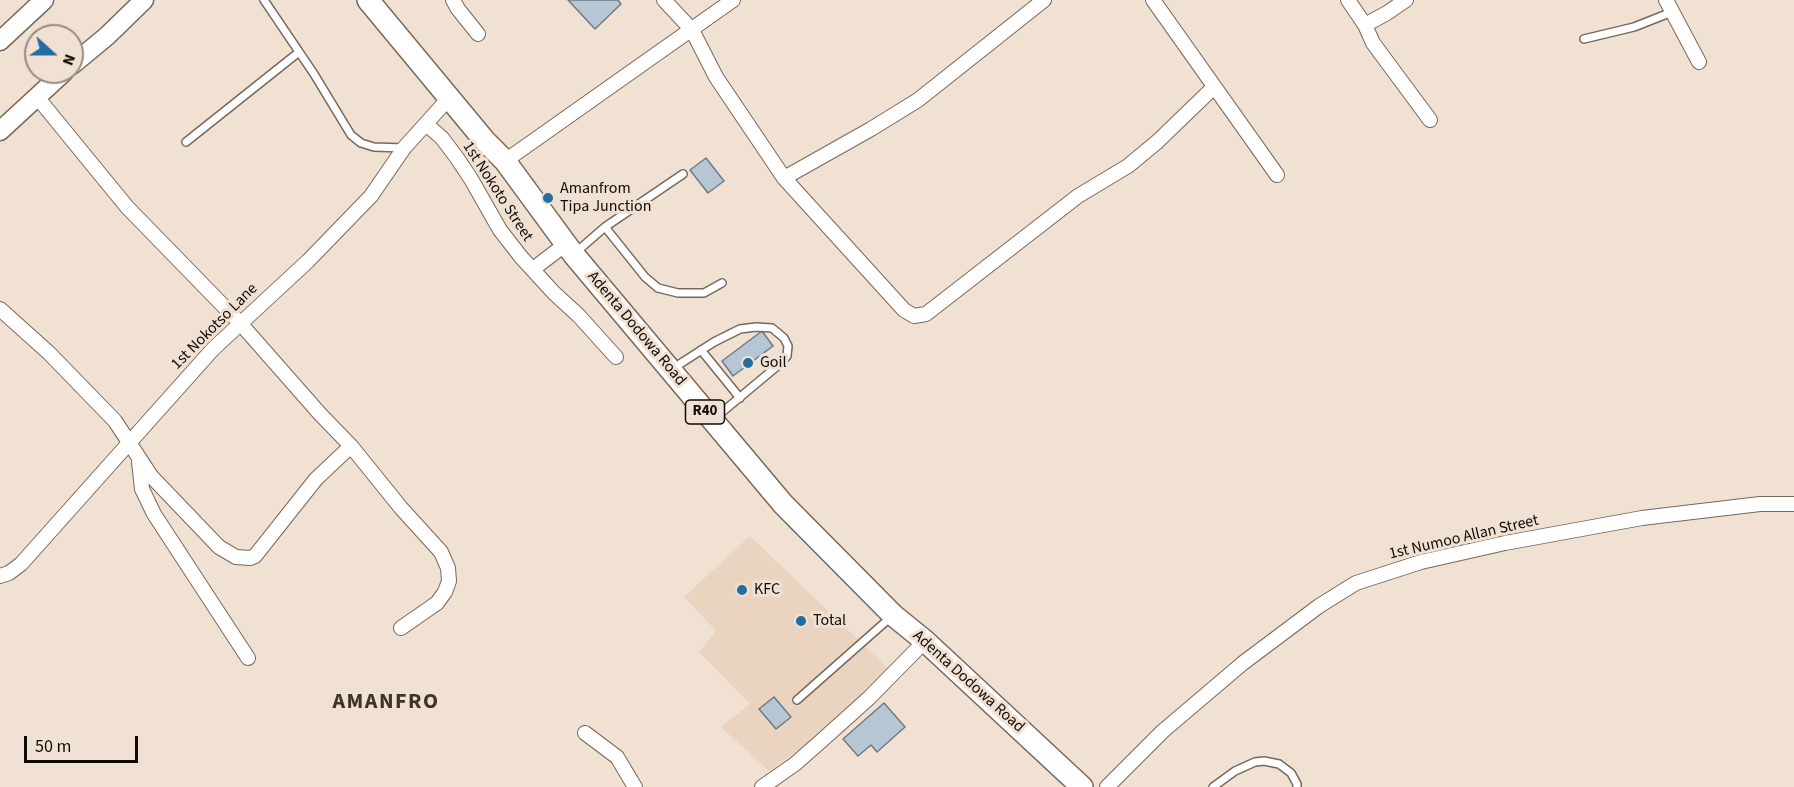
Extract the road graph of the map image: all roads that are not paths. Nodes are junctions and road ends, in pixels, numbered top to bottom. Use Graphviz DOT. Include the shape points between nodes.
graph roads {
  1 [pos="44,0"];
  2 [pos="144,0"];
  3 [pos="264,0"];
  4 [pos="368,0"];
  5 [pos="453,0"];
  6 [pos="664,0"];
  7 [pos="733,0"];
  8 [pos="1044,0"];
  9 [pos="1153,0"];
  10 [pos="1348,0"];
  11 [pos="1406,0"];
  12 [pos="1669,6"];
  13 [pos="1365,25"];
  14 [pos="692,30"];
  15 [pos="478,34"];
  16 [pos="1584,39"];
  17 [pos="0,41"];
  18 [pos="299,52"];
  19 [pos="84,55"];
  20 [pos="1699,62"];
  21 [pos="51,84"];
  22 [pos="1214,87"];
  23 [pos="37,97"];
  24 [pos="449,98"];
  25 [pos="1430,120"];
  26 [pos="426,124"];
  27 [pos="0,131"];
  28 [pos="186,142"];
  29 [pos="404,148"];
  30 [pos="505,161"];
  31 [pos="683,174"];
  32 [pos="1277,175"];
  33 [pos="784,178"];
  34 [pos="605,227"];
  35 [pos="570,249"];
  36 [pos="533,269"];
  37 [pos="722,283"];
  38 [pos="0,309"];
  39 [pos="240,323"];
  40 [pos="701,350"];
  41 [pos="616,357"];
  42 [pos="670,371"];
  43 [pos="740,398"];
  44 [pos="712,420"];
  45 [pos="130,442"];
  46 [pos="351,446"];
  47 [pos="139,460"];
  48 [pos="1794,504"];
  49 [pos="0,576"];
  50 [pos="893,615"];
  51 [pos="401,628"];
  52 [pos="925,641"];
  53 [pos="248,658"];
  54 [pos="797,700"];
  55 [pos="585,733"];
  56 [pos="634,787"];
  57 [pos="762,787"];
  58 [pos="1082,787"];
  59 [pos="1107,787"];
  60 [pos="1213,787"];
  61 [pos="1297,787"];
  1 -- 17 [label="street"];
  2 -- 19 [label="street"];
  3 -- 18 [label="lane"];
  4 -- 24 [label="main road, Adenta Dodowa Road / R40"];
  5 -- 15 [label="street"];
  6 -- 14 [label="street"];
  7 -- 14 [label="street"];
  8 -- 33 [label="street" via="918,100"];
  9 -- 22 [label="street"];
  10 -- 13 [label="street"];
  11 -- 13 [label="street"];
  12 -- 16 [label="lane" via="1634,27"];
  12 -- 20 [label="street"];
  13 -- 25 [label="street" via="1373,43"];
  14 -- 30 [label="street"];
  14 -- 33 [label="street" via="716,77"];
  18 -- 28 [label="lane"];
  18 -- 29 [label="lane" via="351,135 374,147"];
  21 -- 23 [label="street"];
  22 -- 32 [label="street"];
  22 -- 33 [label="street" via="1128,166 1078,195 926,314 914,316 904,310"];
  23 -- 27 [label="street"];
  23 -- 39 [label="street" via="127,207"];
  24 -- 26 [label="street, 1st Nokotso Lane"];
  24 -- 30 [label="main road, Adenta Dodowa Road / R40"];
  26 -- 29 [label="street, 1st Nokotso Lane"];
  26 -- 36 [label="street, 1st Nokoto Street" via="457,158 500,230"];
  29 -- 39 [label="street, 1st Nokotso Lane" via="371,196"];
  30 -- 35 [label="main road, Adenta Dodowa Road / R40"];
  31 -- 34 [label="lane"];
  34 -- 35 [label="lane"];
  34 -- 37 [label="lane" via="658,288 704,293"];
  35 -- 36 [label="street"];
  35 -- 42 [label="main road, Adenta Dodowa Road / R40"];
  36 -- 41 [label="street, 1st Nokoto Street"];
  38 -- 45 [label="street" via="49,353 115,421"];
  39 -- 45 [label="street, 1st Nokotso Lane"];
  39 -- 46 [label="street"];
  40 -- 42 [label="lane"];
  40 -- 43 [label="lane"];
  40 -- 43 [label="lane" via="740,329 772,328 784,338 788,346 782,363"];
  42 -- 44 [label="main road, Adenta Dodowa Road / R40"];
  43 -- 44 [label="lane"];
  44 -- 50 [label="main road, Adenta Dodowa Road / R40" via="783,504"];
  45 -- 47 [label="street"];
  45 -- 49 [label="street, 1st Nokotso Lane" via="21,564"];
  46 -- 47 [label="street" via="316,479 250,558 219,547"];
  46 -- 51 [label="street" via="441,552 448,568 449,580 437,603"];
  47 -- 53 [label="street" via="142,489 154,514"];
  48 -- 59 [label="street, 1st Numoo Allan Street" via="1760,504 1597,526 1421,562 1356,584 1319,606 1243,663 1163,731"];
  50 -- 52 [label="main road, Adenta Dodowa Road / R40"];
  50 -- 54 [label="lane"];
  52 -- 57 [label="street" via="820,742"];
  52 -- 58 [label="main road, Adenta Dodowa Road / R40"];
  55 -- 56 [label="street" via="617,757"];
  60 -- 61 [label="lane" via="1235,771 1264,761 1279,764 1291,773"];
}
